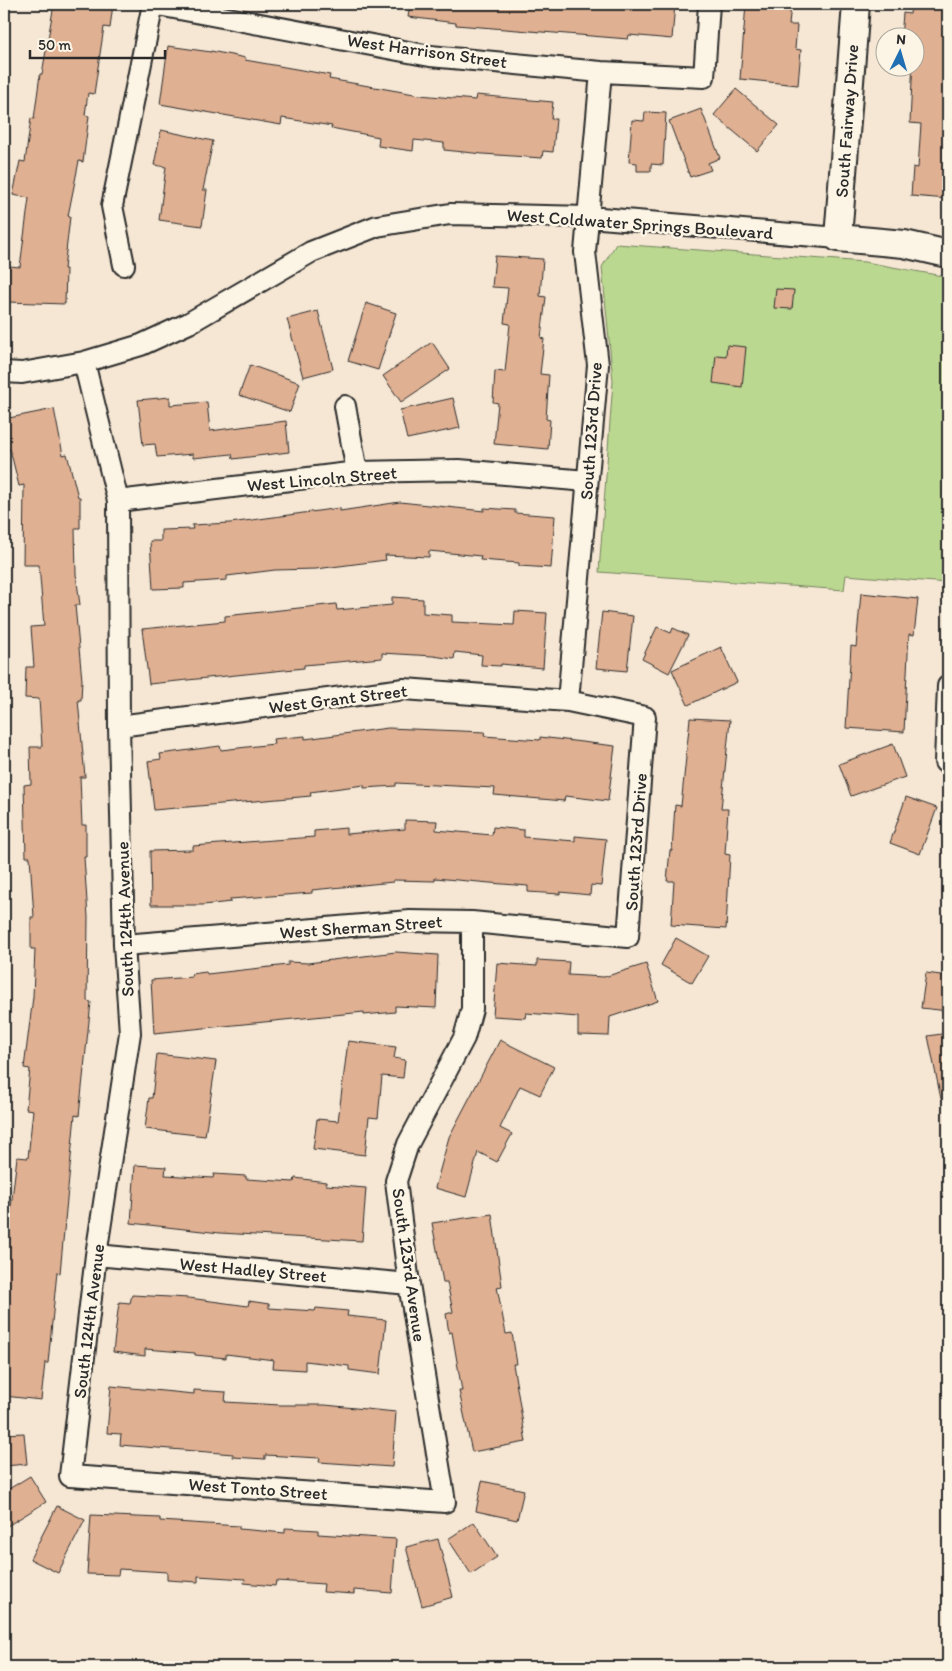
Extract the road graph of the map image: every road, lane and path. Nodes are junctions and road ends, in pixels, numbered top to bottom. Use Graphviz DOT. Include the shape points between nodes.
graph roads {
  1 [pos="153,4"];
  2 [pos="709,4"];
  3 [pos="856,4"];
  4 [pos="601,72"];
  5 [pos="590,217"];
  6 [pos="838,238"];
  7 [pos="948,254"];
  8 [pos="124,265"];
  9 [pos="84,362"];
  10 [pos="4,372"];
  11 [pos="346,406"];
  12 [pos="357,472"];
  13 [pos="587,481"];
  14 [pos="118,501"];
  15 [pos="948,686"];
  16 [pos="568,701"];
  17 [pos="645,717"];
  18 [pos="119,726"];
  19 [pos="947,762"];
  20 [pos="472,922"];
  21 [pos="628,937"];
  22 [pos="124,945"];
  23 [pos="96,1255"];
  24 [pos="409,1284"];
  25 [pos="70,1476"];
  26 [pos="445,1502"];
  1 -- 4 [label="street, West Harrison Street" via="430,56"];
  1 -- 8 [label="street" via="112,206"];
  2 -- 4 [label="street, West Harrison Street" via="704,77"];
  3 -- 6 [label="street, South Fairway Drive"];
  4 -- 5 [label="street, South 123rd Drive"];
  5 -- 6 [label="street, West Coldwater Springs Boulevard"];
  5 -- 9 [label="street, West Coldwater Springs Boulevard" via="450,214 377,226 312,252 141,346"];
  5 -- 13 [label="street, South 123rd Drive" via="585,252 598,365"];
  6 -- 7 [label="street, West Coldwater Springs Boulevard" via="904,244"];
  9 -- 10 [label="street, West Coldwater Springs Boulevard" via="22,373"];
  9 -- 14 [label="street, South 124th Avenue"];
  11 -- 12 [label="street"];
  12 -- 13 [label="street, West Lincoln Street" via="459,470"];
  12 -- 14 [label="street, West Lincoln Street"];
  13 -- 16 [label="street, South 123rd Drive"];
  14 -- 18 [label="street, South 124th Avenue"];
  15 -- 19 [label="street"];
  16 -- 17 [label="street, West Grant Street"];
  16 -- 18 [label="street, West Grant Street" via="404,689"];
  17 -- 21 [label="street, South 123rd Drive"];
  18 -- 22 [label="street, South 124th Avenue"];
  20 -- 21 [label="street, West Sherman Street"];
  20 -- 22 [label="street, West Sherman Street" via="410,921"];
  20 -- 24 [label="street, South 123rd Avenue" via="472,1009 464,1038 408,1144 396,1181"];
  22 -- 23 [label="street, South 124th Avenue" via="130,1033"];
  23 -- 24 [label="street, West Hadley Street"];
  23 -- 25 [label="street, South 124th Avenue"];
  24 -- 26 [label="street, South 123rd Avenue"];
  25 -- 26 [label="street, West Tonto Street"];
}
